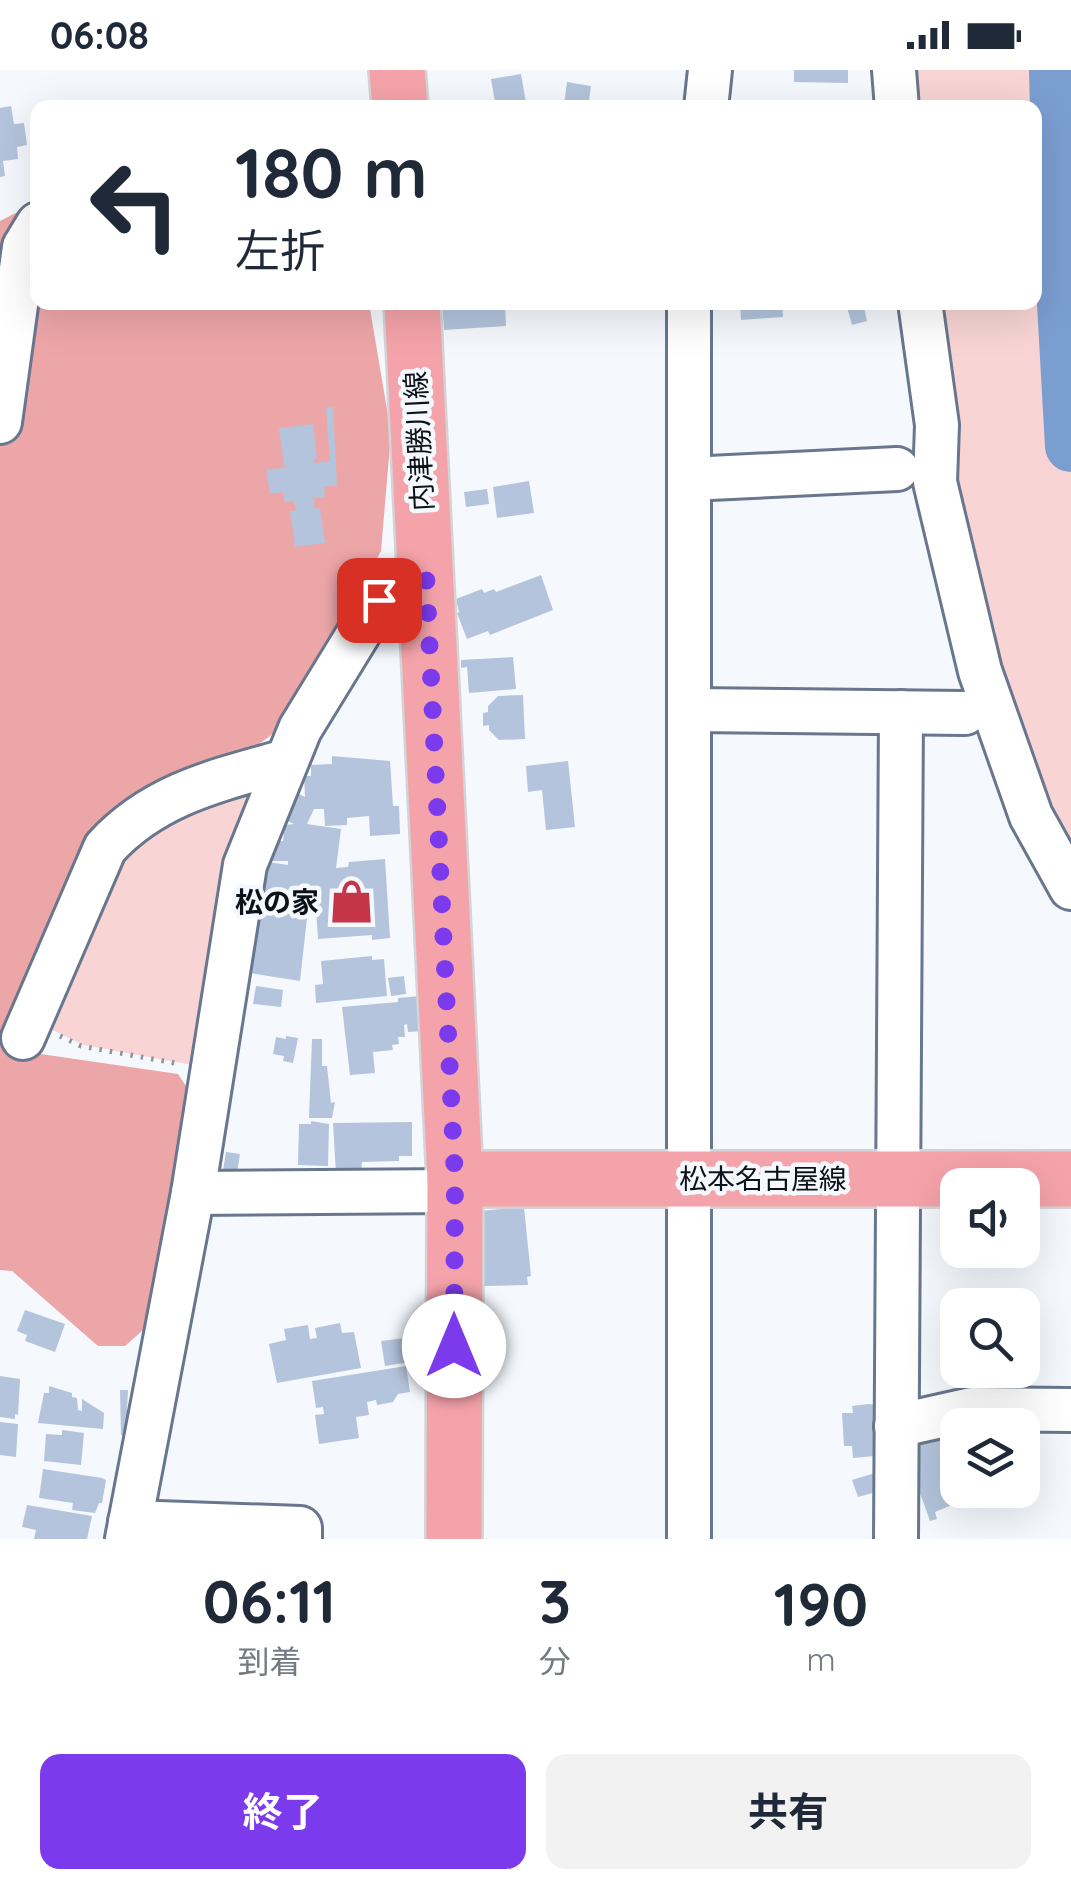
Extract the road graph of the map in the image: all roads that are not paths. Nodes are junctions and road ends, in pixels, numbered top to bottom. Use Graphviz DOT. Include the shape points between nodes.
graph roads {
  1 [pos="397,70"];
  2 [pos="710,70"];
  3 [pos="894,70"];
  4 [pos="399,100"];
  5 [pos="707,100"];
  6 [pos="896,100"];
  7 [pos="30,237"];
  8 [pos="412,310"];
  9 [pos="689,310"];
  10 [pos="921,310"];
  11 [pos="0,422"];
  12 [pos="897,469"];
  13 [pos="689,479"];
  14 [pos="426,571"];
  15 [pos="690,710"];
  16 [pos="901,712"];
  17 [pos="965,713"];
  18 [pos="286,761"];
  19 [pos="1071,888"];
  20 [pos="27,1029"];
  21 [pos="691,1179"];
  22 [pos="898,1179"];
  23 [pos="1071,1180"];
  24 [pos="455,1185"];
  25 [pos="192,1193"];
  26 [pos="1071,1410"];
  27 [pos="896,1426"];
  28 [pos="129,1530"];
  29 [pos="300,1539"];
  30 [pos="454,1539"];
  31 [pos="689,1539"];
  32 [pos="896,1539"];
  1 -- 4 [label="main road"];
  2 -- 5 [label="street"];
  3 -- 6 [label="street"];
  7 -- 11 [label="street"];
  8 -- 14 [label="main road, 内津勝川線"];
  9 -- 13 [label="street"];
  10 -- 19 [label="street" via="937,425 935,482 980,671 1031,816"];
  12 -- 13 [label="street"];
  13 -- 15 [label="street"];
  14 -- 18 [label="street" via="379,600"];
  14 -- 24 [label="main road, 内津勝川線"];
  15 -- 16 [label="street"];
  15 -- 21 [label="street"];
  16 -- 17 [label="street"];
  16 -- 22 [label="street"];
  18 -- 20 [label="street" via="216,781 127,824 105,848"];
  18 -- 25 [label="street" via="245,865"];
  21 -- 22 [label="main road, 松本名古屋線"];
  21 -- 24 [label="main road, 松本名古屋線"];
  21 -- 31 [label="street"];
  22 -- 23 [label="main road, 松本名古屋線"];
  22 -- 27 [label="street"];
  24 -- 25 [label="street"];
  24 -- 30 [label="main road, 内津勝川線"];
  25 -- 28 [label="street"];
  26 -- 27 [label="street" via="972,1410"];
  27 -- 32 [label="street"];
  28 -- 29 [label="street" via="300,1528"];
}
